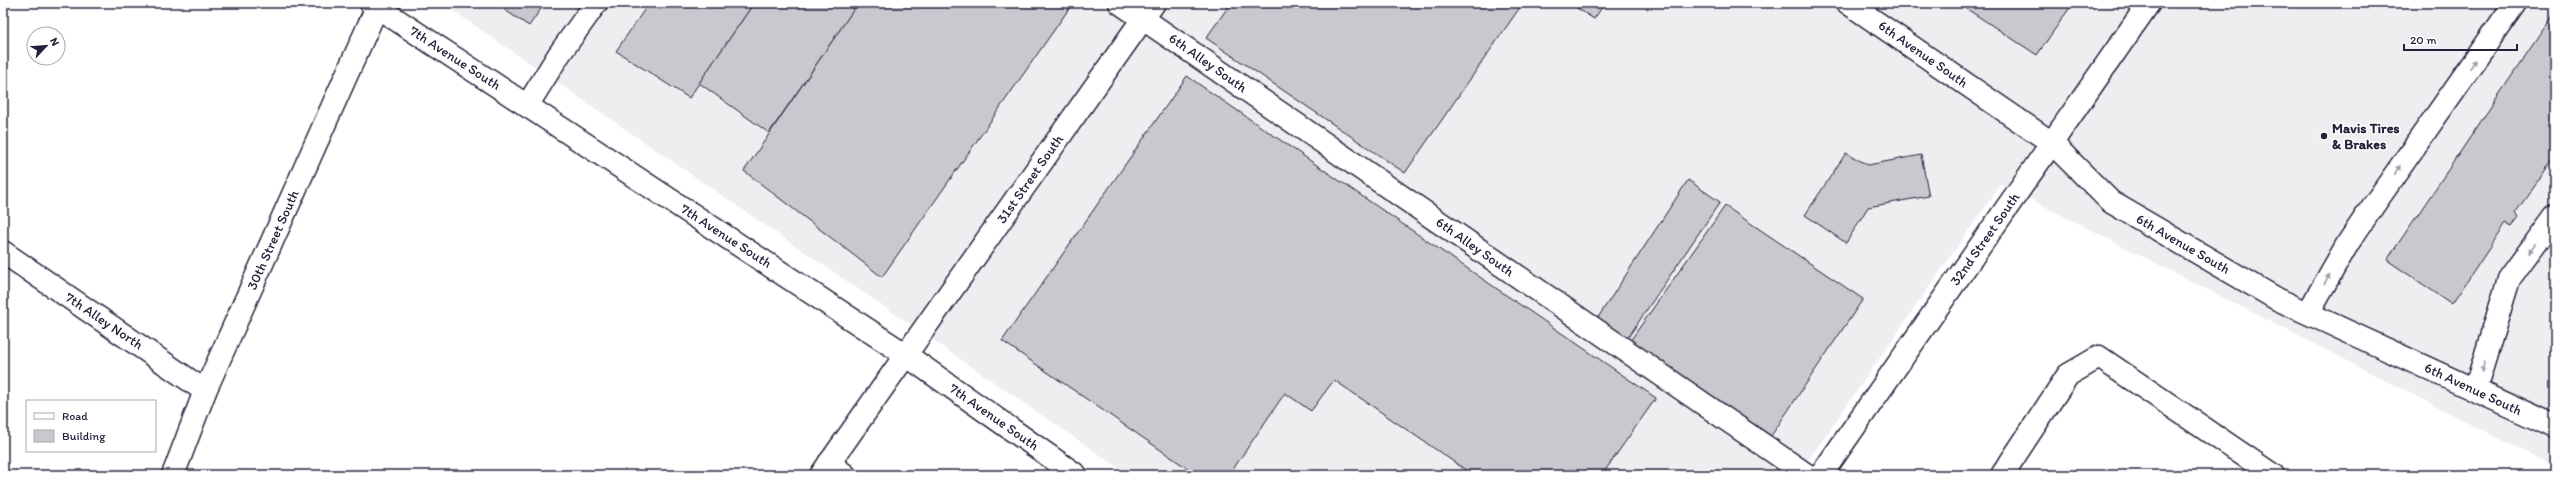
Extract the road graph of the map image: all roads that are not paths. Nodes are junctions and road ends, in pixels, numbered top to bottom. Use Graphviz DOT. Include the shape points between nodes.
graph roads {
  1 [pos="596,3"];
  2 [pos="1120,3"];
  3 [pos="1848,3"];
  4 [pos="2149,3"];
  5 [pos="2515,3"];
  6 [pos="374,5"];
  7 [pos="1149,11"];
  8 [pos="527,106"];
  9 [pos="2052,143"];
  10 [pos="2555,216"];
  11 [pos="3,252"];
  12 [pos="2308,313"];
  13 [pos="906,355"];
  14 [pos="2475,390"];
  15 [pos="205,391"];
  16 [pos="2555,426"];
  17 [pos="832,471"];
  18 [pos="173,475"];
  19 [pos="1076,475"];
  20 [pos="1807,475"];
  21 [pos="1821,475"];
  22 [pos="2002,475"];
  23 [pos="2274,475"];
  1 -- 8 [label="street" via="558,56"];
  2 -- 7 [label="street, 6th Alley South"];
  3 -- 9 [label="street, 6th Avenue South"];
  4 -- 9 [label="street, 32nd Street South"];
  12 -- 5 [label="street, one-way" via="2372,206"];
  6 -- 8 [label="street, 7th Avenue South"];
  6 -- 15 [label="street, 30th Street South"];
  7 -- 13 [label="street, 31st Street South"];
  7 -- 20 [label="street, 6th Alley South"];
  8 -- 13 [label="street, 7th Avenue South"];
  9 -- 12 [label="street, 6th Avenue South" via="2111,202 2277,299"];
  9 -- 21 [label="street, 32nd Street South"];
  10 -- 14 [label="street, one-way" via="2509,279"];
  11 -- 15 [label="street, 7th Alley North"];
  12 -- 14 [label="street, 6th Avenue South"];
  13 -- 17 [label="street, 31st Street South"];
  13 -- 19 [label="street, 7th Avenue South"];
  14 -- 16 [label="street, 6th Avenue South"];
  15 -- 18 [label="street, 30th Street South"];
  22 -- 23 [label="street" via="2068,375 2100,357"];
}
